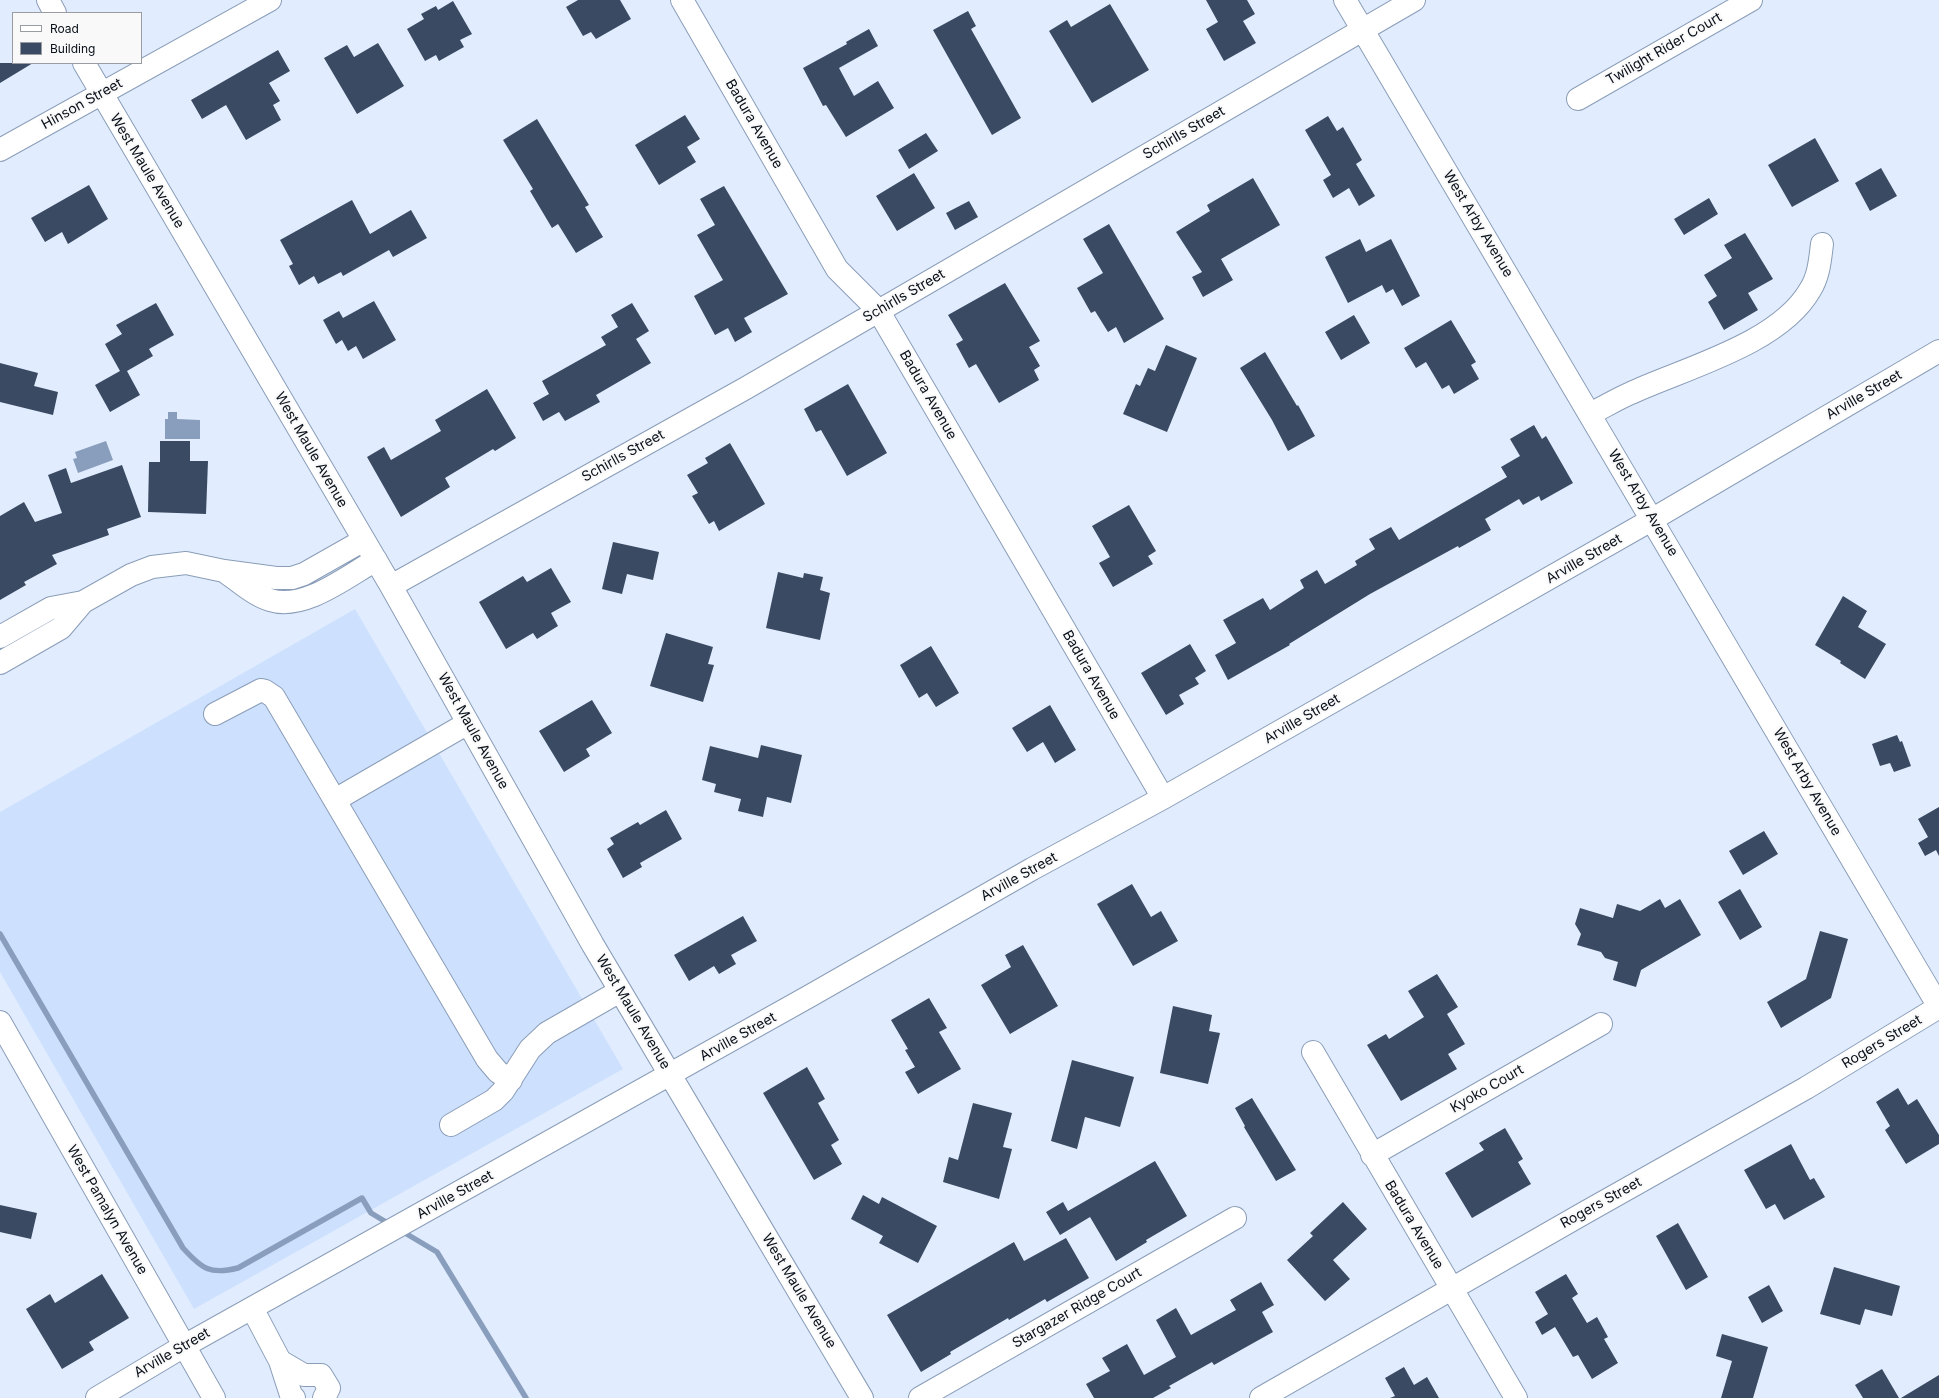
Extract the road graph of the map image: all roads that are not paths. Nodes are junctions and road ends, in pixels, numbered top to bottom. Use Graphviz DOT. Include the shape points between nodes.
graph roads {
  1 [pos="48,0"];
  2 [pos="270,0"];
  3 [pos="682,0"];
  4 [pos="1344,0"];
  5 [pos="1414,0"];
  6 [pos="1751,0"];
  7 [pos="54,12"];
  8 [pos="1362,30"];
  9 [pos="85,64"];
  10 [pos="101,93"];
  11 [pos="1578,98"];
  12 [pos="0,150"];
  13 [pos="1822,244"];
  14 [pos="878,310"];
  15 [pos="1939,351"];
  16 [pos="1590,414"];
  17 [pos="1653,519"];
  18 [pos="364,540"];
  19 [pos="376,560"];
  20 [pos="224,571"];
  21 [pos="292,578"];
  22 [pos="391,586"];
  23 [pos="83,602"];
  24 [pos="296,602"];
  25 [pos="0,637"];
  26 [pos="0,663"];
  27 [pos="215,714"];
  28 [pos="468,723"];
  29 [pos="1163,798"];
  30 [pos="335,800"];
  31 [pos="620,991"];
  32 [pos="1939,1007"];
  33 [pos="0,1022"];
  34 [pos="1601,1024"];
  35 [pos="1313,1052"];
  36 [pos="670,1074"];
  37 [pos="511,1080"];
  38 [pos="451,1125"];
  39 [pos="1372,1155"];
  40 [pos="1235,1218"];
  41 [pos="1452,1288"];
  42 [pos="252,1308"];
  43 [pos="184,1346"];
  44 [pos="280,1361"];
  45 [pos="97,1398"];
  46 [pos="214,1398"];
  47 [pos="294,1398"];
  48 [pos="324,1398"];
  49 [pos="862,1398"];
  50 [pos="920,1398"];
  51 [pos="1261,1398"];
  52 [pos="1516,1398"];
  1 -- 7 [label="street"];
  2 -- 10 [label="street, Hinson Street"];
  3 -- 14 [label="street, Badura Avenue" via="837,269"];
  4 -- 8 [label="street, West Arby Avenue"];
  5 -- 8 [label="street, Schirlls Street"];
  6 -- 11 [label="street, Twilight Rider Court"];
  8 -- 14 [label="street, Schirlls Street"];
  8 -- 16 [label="street, West Arby Avenue"];
  9 -- 10 [label="street, West Maule Avenue"];
  10 -- 12 [label="street, Hinson Street"];
  10 -- 18 [label="street, West Maule Avenue"];
  13 -- 16 [label="street" via="1819,270 1811,290 1798,308 1772,328 1745,344 1630,393"];
  14 -- 22 [label="street, Schirlls Street" via="746,388"];
  14 -- 29 [label="street, Badura Avenue"];
  15 -- 17 [label="street, Arville Street"];
  16 -- 17 [label="street, West Arby Avenue"];
  17 -- 29 [label="street, Arville Street"];
  17 -- 32 [label="street, West Arby Avenue"];
  18 -- 19 [label="street, West Maule Avenue"];
  18 -- 21 [label="street" via="304,574"];
  19 -- 22 [label="street, West Maule Avenue"];
  19 -- 24 [label="street" via="314,596"];
  20 -- 21 [label="street"];
  20 -- 23 [label="street" via="186,563 152,567 131,575"];
  20 -- 24 [label="street" via="265,598 279,602"];
  21 -- 24 [label="street"];
  22 -- 28 [label="street, West Maule Avenue"];
  23 -- 25 [label="street" via="51,608"];
  23 -- 26 [label="street" via="61,628"];
  27 -- 30 [label="street" via="261,690 270,693 278,702"];
  28 -- 30 [label="street"];
  28 -- 31 [label="street, West Maule Avenue"];
  29 -- 36 [label="street, Arville Street"];
  30 -- 37 [label="street" via="487,1059 498,1072"];
  31 -- 36 [label="street, West Maule Avenue"];
  31 -- 37 [label="street" via="547,1033 530,1049"];
  32 -- 41 [label="street, Rogers Street" via="1806,1088"];
  33 -- 43 [label="street, West Pamalyn Avenue"];
  34 -- 39 [label="street, Kyoko Court"];
  35 -- 39 [label="street, Badura Avenue"];
  36 -- 42 [label="street, Arville Street"];
  36 -- 49 [label="street, West Maule Avenue"];
  37 -- 38 [label="street" via="494,1100"];
  39 -- 41 [label="street, Badura Avenue"];
  40 -- 50 [label="street, Stargazer Ridge Court"];
  41 -- 51 [label="street, Rogers Street"];
  41 -- 52 [label="street, Badura Avenue"];
  42 -- 43 [label="street, Arville Street"];
  42 -- 44 [label="street"];
  43 -- 45 [label="street, Arville Street"];
  43 -- 46 [label="street, West Pamalyn Avenue"];
  44 -- 47 [label="street"];
  44 -- 48 [label="street" via="304,1375 321,1375 329,1388"];
}
